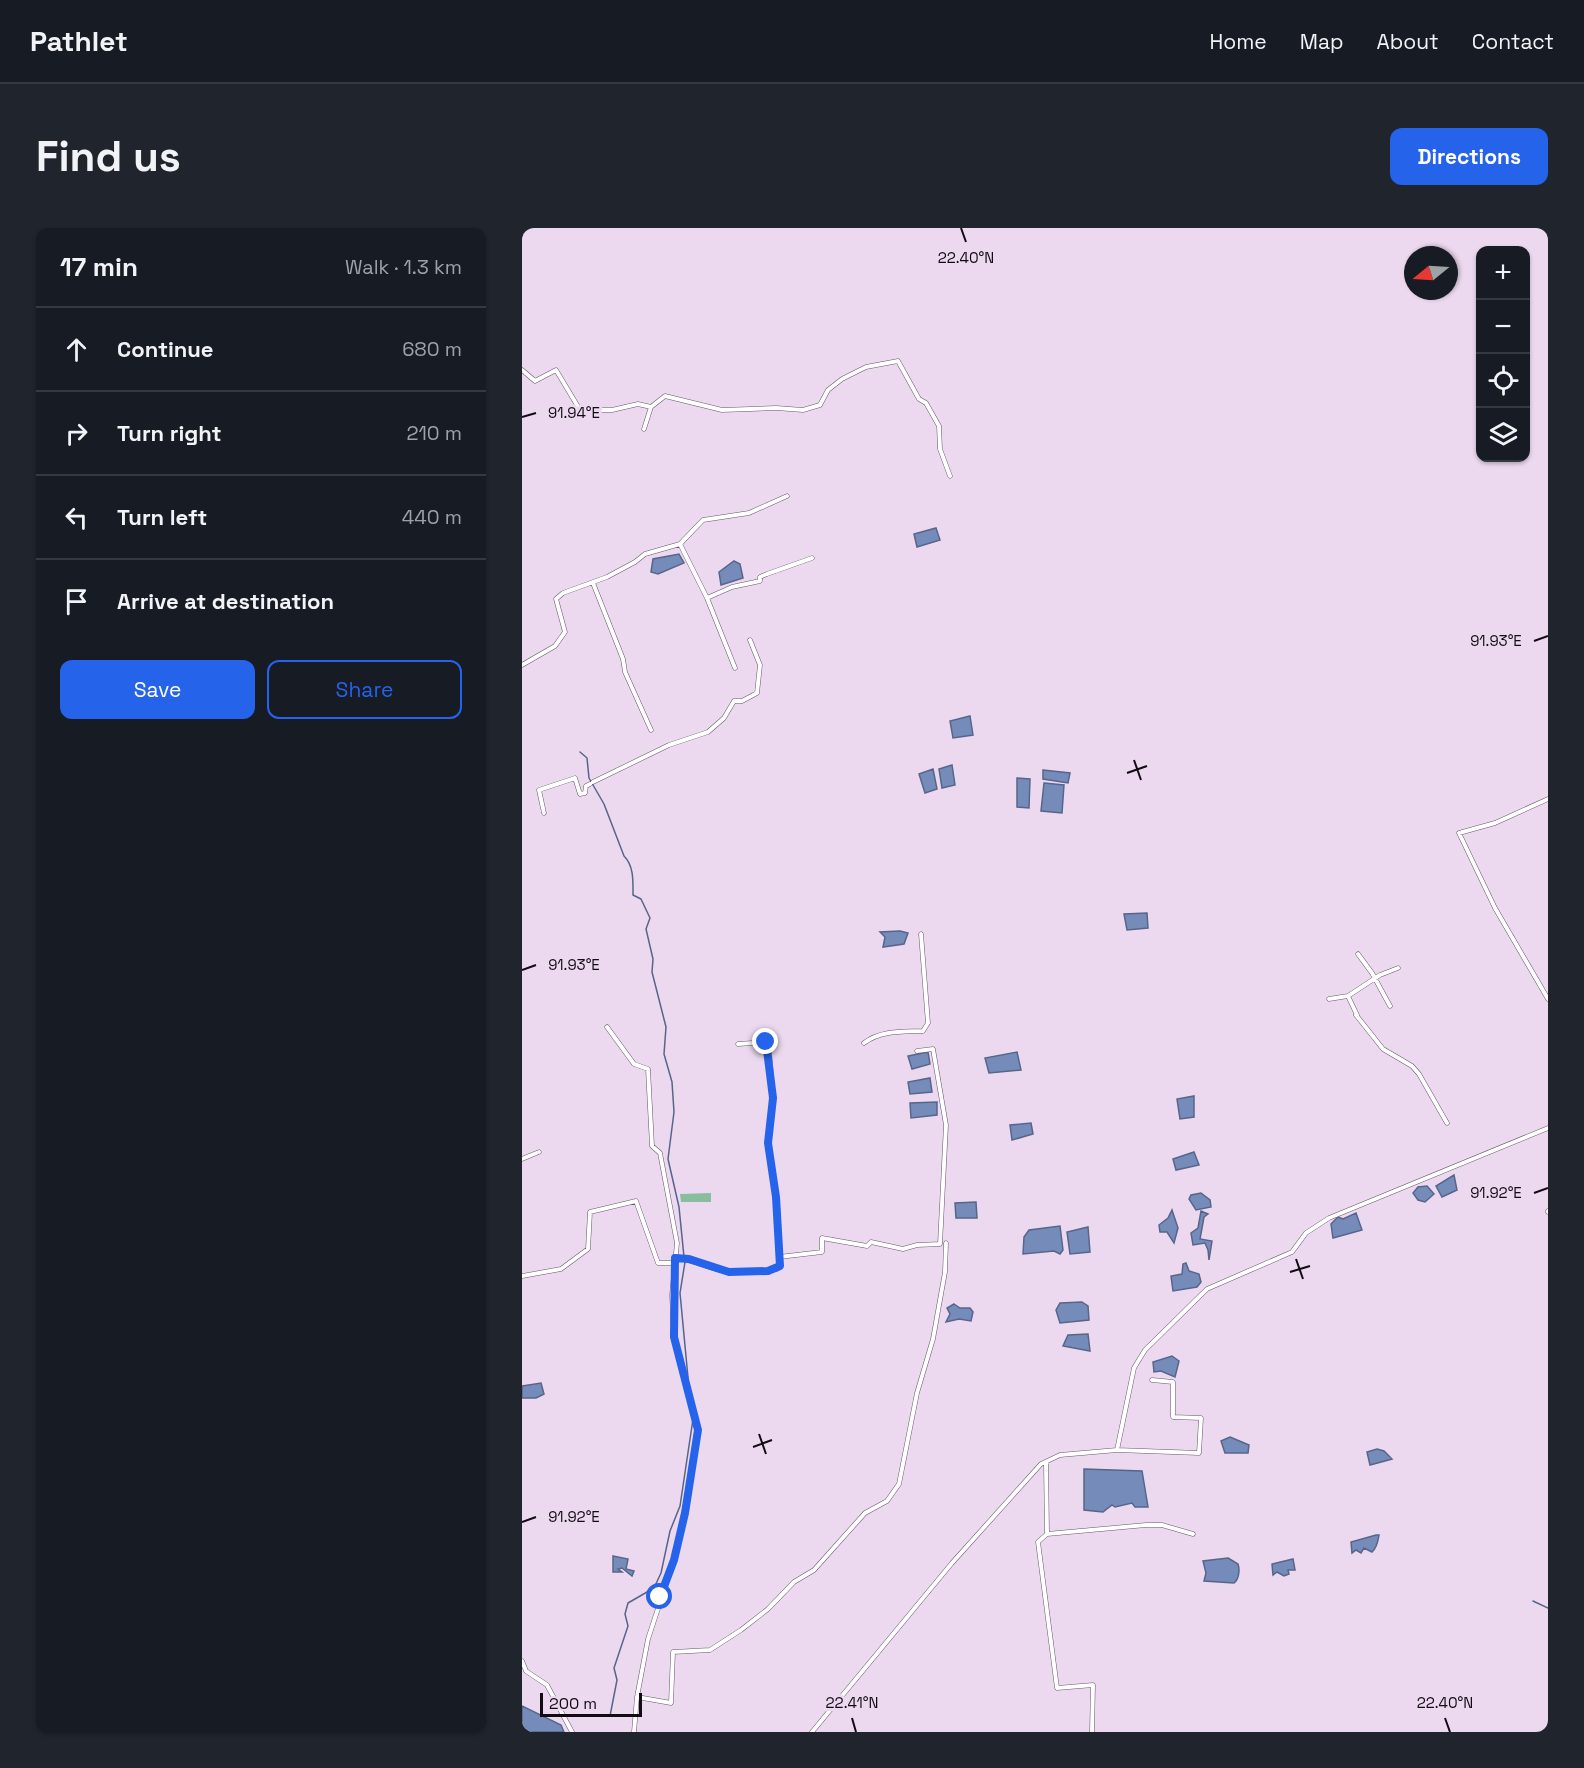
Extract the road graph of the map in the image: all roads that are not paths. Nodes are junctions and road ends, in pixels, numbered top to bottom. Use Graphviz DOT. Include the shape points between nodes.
graph roads {
  1 [pos="522,370"];
  2 [pos="651,407"];
  3 [pos="644,429"];
  4 [pos="950,476"];
  5 [pos="787,496"];
  6 [pos="680,544"];
  7 [pos="812,558"];
  8 [pos="593,583"];
  9 [pos="707,598"];
  10 [pos="750,640"];
  11 [pos="522,665"];
  12 [pos="735,668"];
  13 [pos="651,730"];
  14 [pos="1548,799"];
  15 [pos="544,813"];
  16 [pos="921,934"];
  17 [pos="1358,954"];
  18 [pos="1398,968"];
  19 [pos="1374,981"];
  20 [pos="1348,996"];
  21 [pos="1329,999"];
  22 [pos="1548,999"];
  23 [pos="1390,1006"];
  24 [pos="607,1027"];
  25 [pos="864,1043"];
  26 [pos="738,1044"];
  27 [pos="917,1051"];
  28 [pos="1446,1123"];
  29 [pos="1548,1128"];
  30 [pos="539,1152"];
  31 [pos="522,1159"];
  32 [pos="946,1243"];
  33 [pos="779,1257"];
  34 [pos="675,1258"];
  35 [pos="674,1263"];
  36 [pos="522,1276"];
  37 [pos="1152,1380"];
  38 [pos="1117,1450"];
  39 [pos="1046,1462"];
  40 [pos="1047,1533"];
  41 [pos="1193,1534"];
  42 [pos="522,1661"];
  43 [pos="637,1697"];
  44 [pos="572,1732"];
  45 [pos="634,1732"];
  46 [pos="813,1732"];
  47 [pos="1092,1732"];
  1 -- 2 [label="street" via="535,381 556,370 580,410 612,410 638,404"];
  2 -- 3 [label="street"];
  2 -- 4 [label="street" via="670,396 722,410 812,408 823,402 828,390 842,380 866,368 898,361 939,426 940,449"];
  5 -- 6 [label="street" via="749,513 703,520"];
  6 -- 8 [label="street" via="645,554"];
  6 -- 9 [label="street"];
  7 -- 9 [label="street"];
  8 -- 11 [label="street" via="556,598 565,632 555,646"];
  8 -- 13 [label="street"];
  9 -- 12 [label="street"];
  10 -- 15 [label="street" via="760,665 757,693 742,701 734,700 724,718 708,732 669,745 591,783 585,793 580,794 575,778 539,790"];
  14 -- 22 [label="street" via="1495,823 1458,833 1495,908"];
  16 -- 25 [label="street" via="928,1023 923,1030 885,1033"];
  17 -- 19 [label="street"];
  18 -- 19 [label="street"];
  19 -- 20 [label="street"];
  19 -- 23 [label="street"];
  20 -- 21 [label="street"];
  20 -- 28 [label="street" via="1356,1015 1383,1049 1419,1074"];
  24 -- 34 [label="street" via="634,1064 648,1069 652,1146 660,1154 677,1243"];
  26 -- 33 [label="street" via="765,1042 769,1049 773,1098 768,1143"];
  27 -- 33 [label="street" via="933,1049 946,1125 940,1244 903,1249 822,1238 822,1251"];
  29 -- 38 [label="street" via="1329,1218 1306,1233 1292,1252 1207,1289 1145,1350 1134,1368"];
  30 -- 31 [label="street"];
  32 -- 43 [label="street" via="933,1339 917,1393 899,1484 887,1501 865,1513 814,1570 794,1582 741,1630 710,1650 673,1652 671,1703"];
  33 -- 34 [label="street" via="777,1269 729,1272"];
  34 -- 35 [label="street"];
  35 -- 36 [label="street" via="658,1263 636,1201 590,1212 588,1249 561,1269"];
  35 -- 43 [label="street" via="674,1337 698,1430 685,1513 648,1639"];
  37 -- 38 [label="street" via="1173,1382 1173,1417 1201,1418 1199,1453"];
  38 -- 39 [label="street" via="1060,1455"];
  39 -- 40 [label="street"];
  39 -- 46 [label="street" via="952,1563"];
  40 -- 41 [label="street" via="1146,1525"];
  40 -- 47 [label="street" via="1038,1542 1057,1688 1093,1685"];
  42 -- 44 [label="street" via="526,1671 547,1685"];
  43 -- 45 [label="street"];
}
